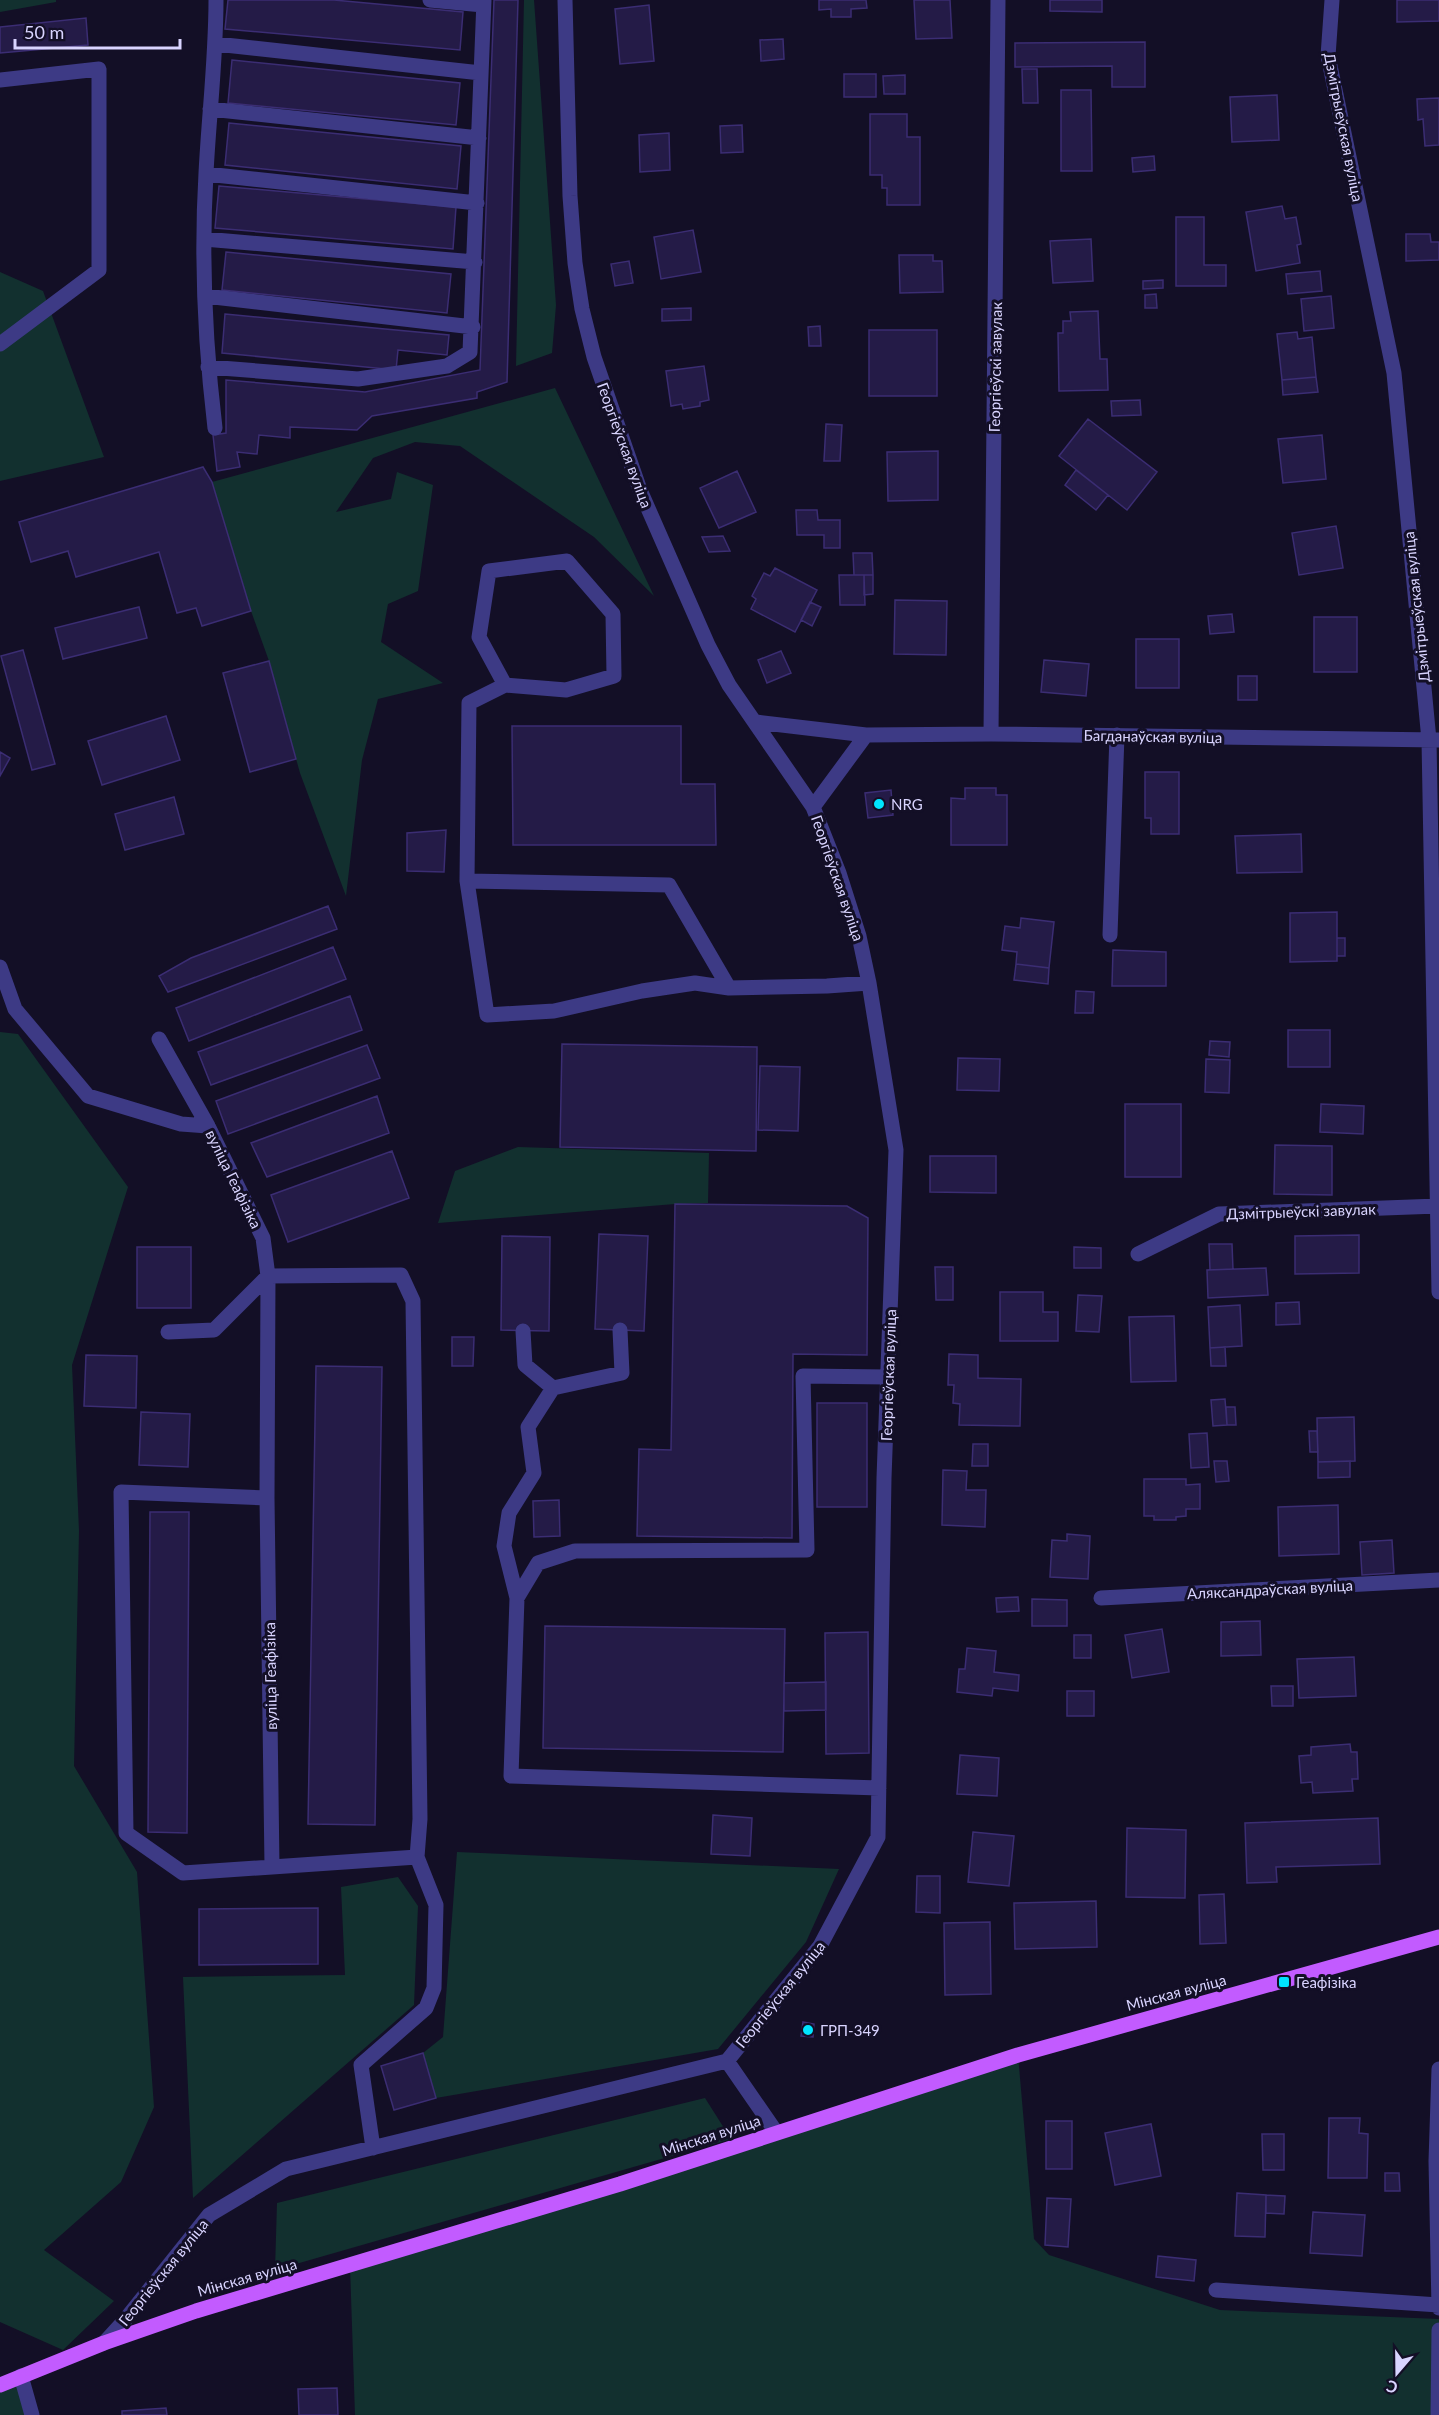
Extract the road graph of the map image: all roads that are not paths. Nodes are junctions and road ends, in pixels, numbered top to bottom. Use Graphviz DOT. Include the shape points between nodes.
graph roads {
  1 [pos="216,0"];
  2 [pos="430,0"];
  3 [pos="565,0"];
  4 [pos="998,0"];
  5 [pos="1332,0"];
  6 [pos="484,3"];
  7 [pos="216,44"];
  8 [pos="481,73"];
  9 [pos="0,80"];
  10 [pos="210,109"];
  11 [pos="479,138"];
  12 [pos="206,174"];
  13 [pos="477,203"];
  14 [pos="204,239"];
  15 [pos="475,262"];
  16 [pos="205,296"];
  17 [pos="473,327"];
  18 [pos="0,344"];
  19 [pos="208,367"];
  20 [pos="215,428"];
  21 [pos="505,685"];
  22 [pos="756,722"];
  23 [pos="991,734"];
  24 [pos="866,735"];
  25 [pos="1117,735"];
  26 [pos="1434,740"];
  27 [pos="813,807"];
  28 [pos="467,881"];
  29 [pos="1110,935"];
  30 [pos="0,967"];
  31 [pos="869,983"];
  32 [pos="729,988"];
  33 [pos="159,1039"];
  34 [pos="208,1126"];
  35 [pos="1438,1206"];
  36 [pos="1138,1254"];
  37 [pos="268,1276"];
  38 [pos="1439,1292"];
  39 [pos="620,1330"];
  40 [pos="523,1331"];
  41 [pos="168,1332"];
  42 [pos="888,1377"];
  43 [pos="553,1388"];
  44 [pos="267,1498"];
  45 [pos="1439,1580"];
  46 [pos="517,1598"];
  47 [pos="1101,1598"];
  48 [pos="879,1788"];
  49 [pos="417,1857"];
  50 [pos="272,1867"];
  51 [pos="1439,1937"];
  52 [pos="727,2061"];
  53 [pos="1439,2069"];
  54 [pos="777,2132"];
  55 [pos="373,2148"];
  56 [pos="1216,2290"];
  57 [pos="1439,2306"];
  58 [pos="1439,2330"];
  59 [pos="104,2343"];
  60 [pos="21,2376"];
  61 [pos="0,2385"];
  62 [pos="32,2415"];
  63 [pos="1438,2415"];
  1 -- 7 [label="street"];
  2 -- 6 [label="street"];
  3 -- 22 [label="street, Георгіеўская вуліца" via="574,252 594,357 640,490 708,645 729,685"];
  4 -- 23 [label="street, Георгіеўскі завулак"];
  5 -- 26 [label="street, Дзмітрыеўская вуліца" via="1328,56 1394,373"];
  6 -- 8 [label="street"];
  7 -- 8 [label="street"];
  7 -- 10 [label="street"];
  8 -- 11 [label="street"];
  9 -- 18 [label="street" via="99,69 99,270"];
  10 -- 11 [label="street"];
  10 -- 12 [label="street"];
  11 -- 13 [label="street"];
  12 -- 13 [label="street"];
  12 -- 14 [label="street"];
  13 -- 15 [label="street"];
  14 -- 15 [label="street"];
  14 -- 16 [label="street"];
  15 -- 17 [label="street"];
  16 -- 17 [label="street"];
  16 -- 19 [label="street"];
  17 -- 19 [label="street" via="470,352 447,366 358,379"];
  19 -- 20 [label="street"];
  21 -- 21 [label="street" via="566,690 614,676 613,614 567,561 489,571 479,637"];
  21 -- 28 [label="street" via="469,703"];
  22 -- 24 [label="street, Багданаўская вуліца"];
  22 -- 27 [label="street, Георгіеўская вуліца"];
  23 -- 24 [label="street, Багданаўская вуліца"];
  23 -- 25 [label="street, Багданаўская вуліца"];
  24 -- 27 [label="street"];
  25 -- 26 [label="street, Багданаўская вуліца"];
  25 -- 29 [label="street"];
  26 -- 35 [label="street, Дзмітрыеўская вуліца"];
  27 -- 31 [label="street, Георгіеўская вуліца" via="839,873"];
  28 -- 32 [label="street" via="669,885"];
  28 -- 32 [label="street" via="487,1015 554,1011 695,983"];
  30 -- 34 [label="street" via="15,1009 88,1096 181,1124"];
  31 -- 32 [label="street"];
  31 -- 42 [label="street, Георгіеўская вуліца" via="896,1150"];
  33 -- 34 [label="street, вуліца Геафізіка"];
  34 -- 37 [label="street, вуліца Геафізіка" via="262,1238"];
  35 -- 36 [label="street, Дзмітрыеўскі завулак" via="1219,1214"];
  35 -- 38 [label="street, Дзмітрыеўская вуліца"];
  37 -- 41 [label="street" via="214,1330"];
  37 -- 44 [label="street, вуліца Геафізіка"];
  37 -- 49 [label="street" via="401,1275 414,1301 420,1819"];
  39 -- 43 [label="street" via="622,1373"];
  40 -- 43 [label="street" via="525,1365"];
  42 -- 46 [label="street" via="803,1376 807,1550 575,1551 538,1563"];
  42 -- 48 [label="street, Георгіеўская вуліца"];
  43 -- 46 [label="street" via="528,1427 534,1473 509,1513 504,1546"];
  44 -- 50 [label="street, вуліца Геафізіка"];
  44 -- 50 [label="street" via="121,1492 126,1833 183,1873"];
  45 -- 47 [label="street, Аляксандраўская вуліца"];
  46 -- 48 [label="street" via="511,1776"];
  48 -- 52 [label="street, Георгіеўская вуліца" via="878,1837 820,1946"];
  49 -- 50 [label="street"];
  49 -- 55 [label="street" via="436,1905 434,1988 426,2008 361,2065"];
  51 -- 54 [label="main road, Мінская вуліца" via="1018,2055"];
  52 -- 54 [label="street"];
  52 -- 55 [label="street, Георгіеўская вуліца"];
  53 -- 57 [label="street"];
  54 -- 59 [label="main road, Мінская вуліца" via="620,2184 196,2311"];
  55 -- 59 [label="street, Георгіеўская вуліца" via="286,2169 209,2215"];
  56 -- 57 [label="street"];
  58 -- 63 [label="street"];
  59 -- 60 [label="main road, Мінская вуліца"];
  60 -- 61 [label="main road, Мінская вуліца"];
  60 -- 62 [label="street"];
}
